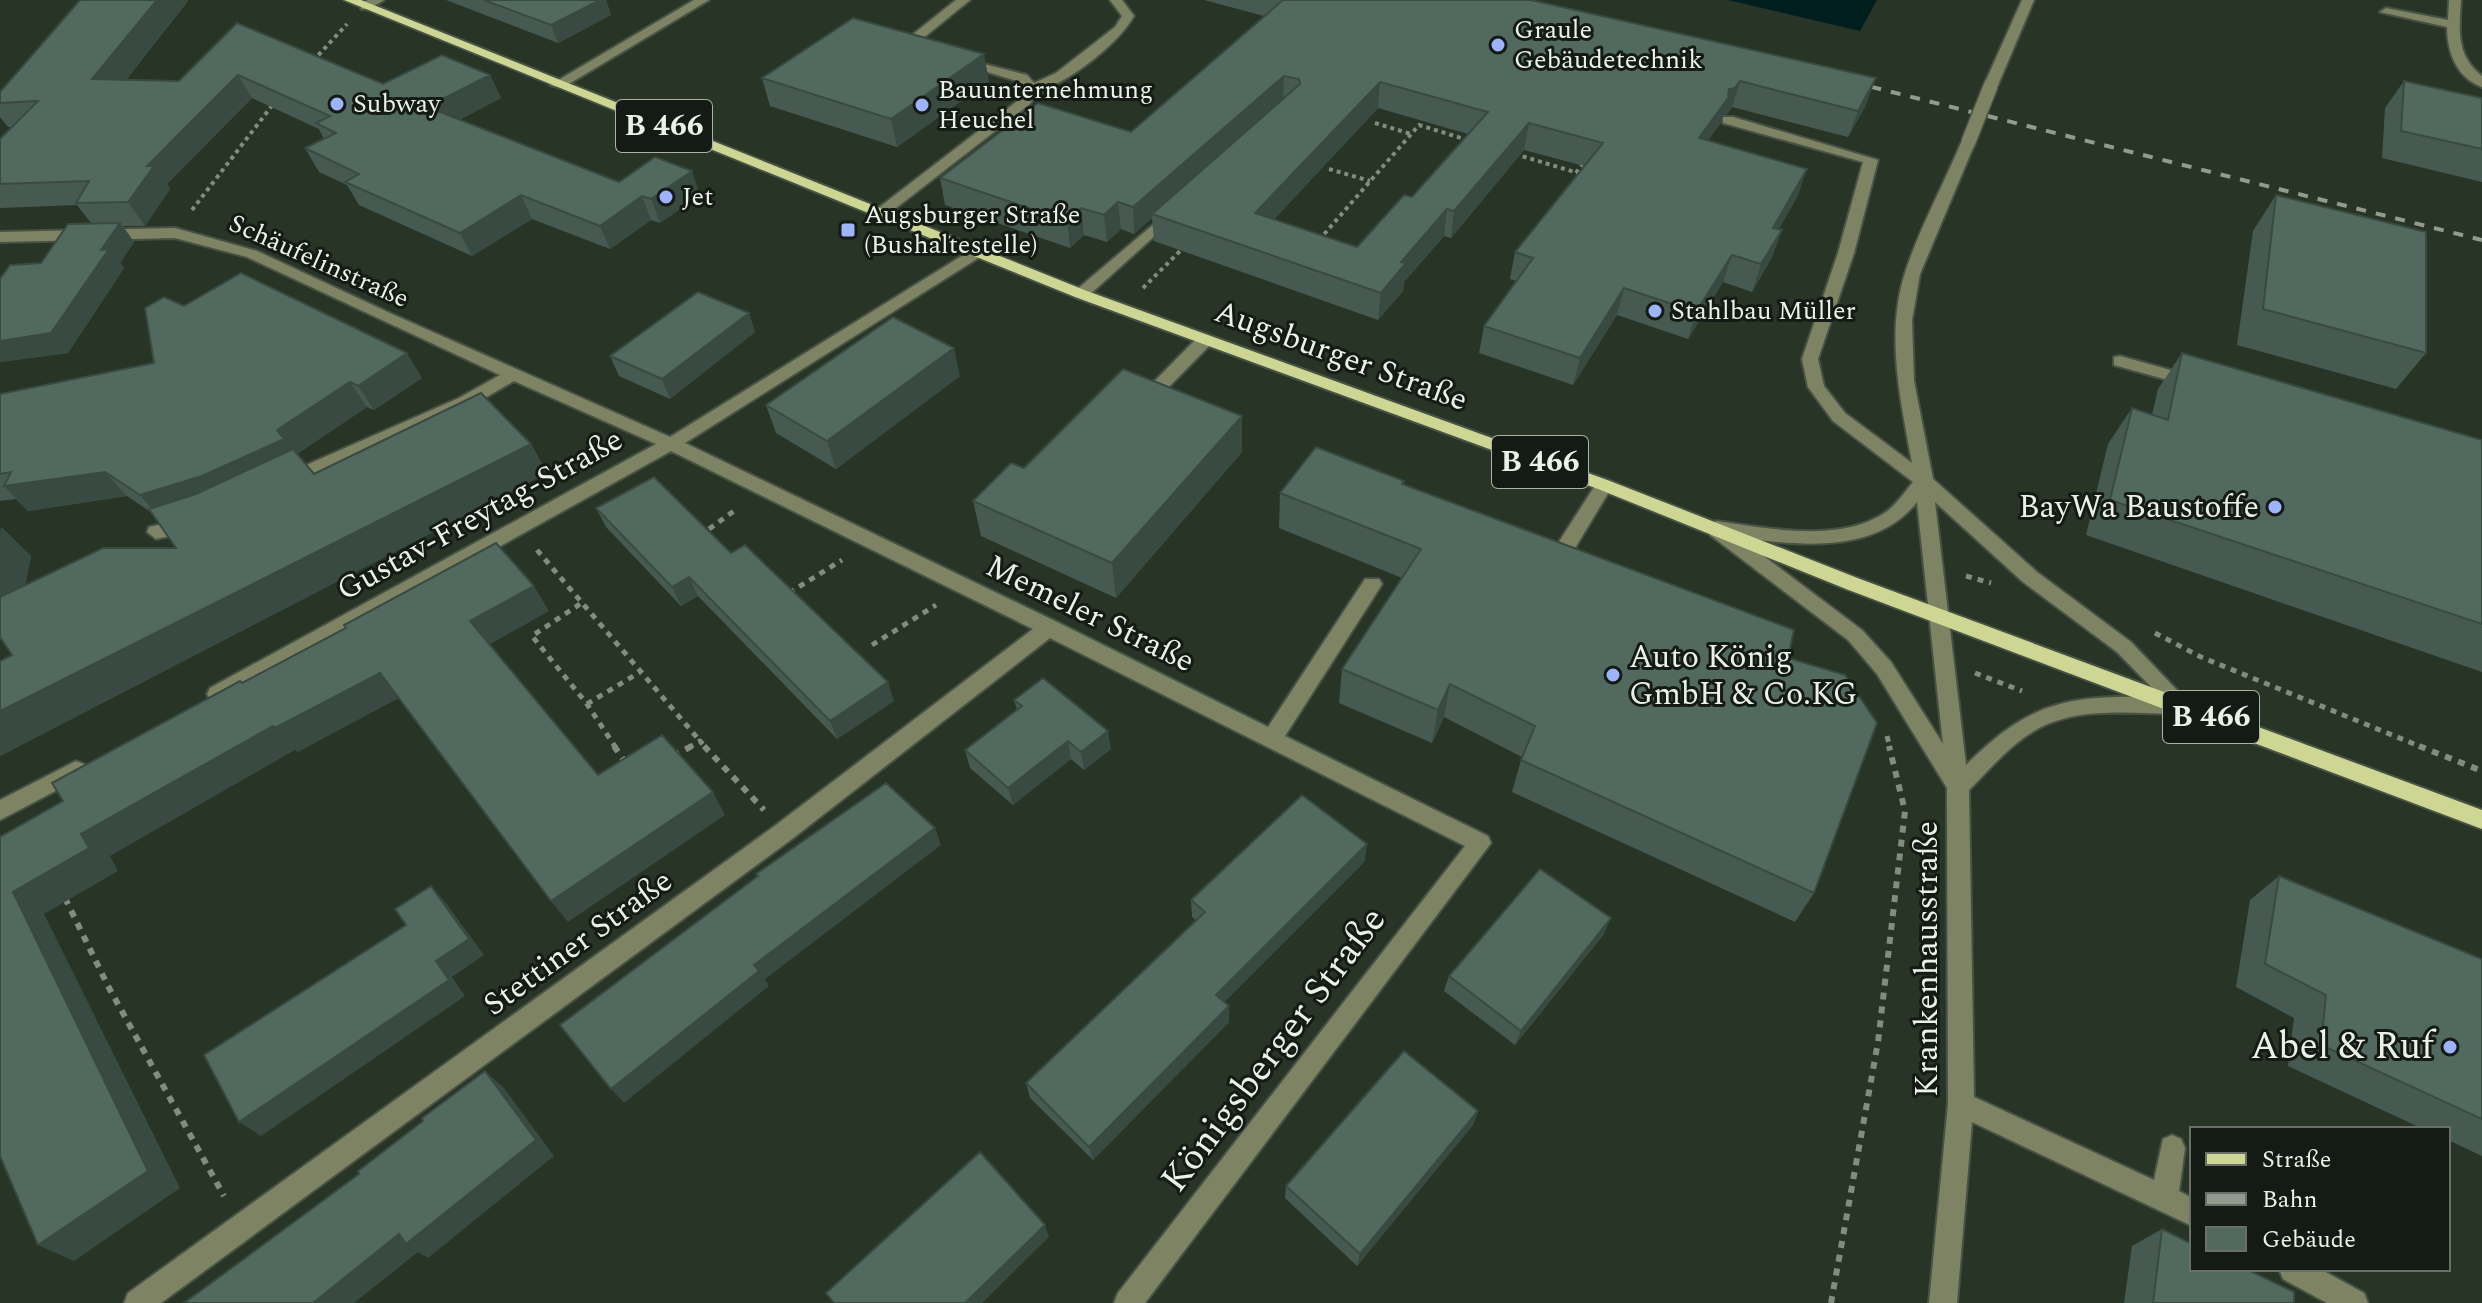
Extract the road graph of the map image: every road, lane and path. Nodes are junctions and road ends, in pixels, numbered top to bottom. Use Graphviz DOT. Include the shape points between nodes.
graph roads {
  1 [pos="350,0"];
  2 [pos="703,0"];
  3 [pos="964,0"];
  4 [pos="1116,0"];
  5 [pos="2028,0"];
  6 [pos="2455,0"];
  7 [pos="371,3"];
  8 [pos="2386,12"];
  9 [pos="2454,25"];
  10 [pos="936,54"];
  11 [pos="951,58"];
  12 [pos="304,72"];
  13 [pos="2482,83"];
  14 [pos="557,85"];
  15 [pos="1032,89"];
  16 [pos="275,103"];
  17 [pos="1728,120"];
  18 [pos="1375,123"];
  19 [pos="1411,134"];
  20 [pos="1475,142"];
  21 [pos="1503,150"];
  22 [pos="1585,161"];
  23 [pos="1329,169"];
  24 [pos="1576,173"];
  25 [pos="1588,177"];
  26 [pos="1370,181"];
  27 [pos="1186,201"];
  28 [pos="882,212"];
  29 [pos="175,233"];
  30 [pos="0,237"];
  31 [pos="1189,242"];
  32 [pos="1311,250"];
  33 [pos="978,252"];
  34 [pos="1081,294"];
  35 [pos="1122,309"];
  36 [pos="1204,341"];
  37 [pos="2120,361"];
  38 [pos="512,375"];
  39 [pos="2210,386"];
  40 [pos="1149,397"];
  41 [pos="671,444"];
  42 [pos="1924,481"];
  43 [pos="1604,485"];
  44 [pos="265,491"];
  45 [pos="209,517"];
  46 [pos="1714,527"];
  47 [pos="520,529"];
  48 [pos="156,532"];
  49 [pos="874,541"];
  50 [pos="1562,553"];
  51 [pos="1372,584"];
  52 [pos="966,586"];
  53 [pos="785,595"];
  54 [pos="580,604"];
  55 [pos="1938,615"];
  56 [pos="1050,627"];
  57 [pos="2149,630"];
  58 [pos="872,645"];
  59 [pos="640,672"];
  60 [pos="198,704"];
  61 [pos="587,704"];
  62 [pos="2182,706"];
  63 [pos="1885,727"];
  64 [pos="1272,738"];
  65 [pos="700,741"];
  66 [pos="100,757"];
  67 [pos="661,763"];
  68 [pos="2482,771"];
  69 [pos="635,778"];
  70 [pos="1958,787"];
  71 [pos="0,811"];
  72 [pos="2482,820"];
  73 [pos="784,832"];
  74 [pos="1480,843"];
  75 [pos="59,886"];
  76 [pos="1961,1104"];
  77 [pos="2172,1148"];
  78 [pos="2165,1198"];
  79 [pos="2190,1212"];
  80 [pos="243,1229"];
  81 [pos="2297,1271"];
  82 [pos="138,1303"];
  83 [pos="1128,1303"];
  84 [pos="1831,1303"];
  85 [pos="1943,1303"];
  86 [pos="2354,1303"];
  1 -- 7 [label="main road, Augsburger Straße / B 466"];
  2 -- 14 [label="street"];
  3 -- 10 [label="street" via="916,38 916,47"];
  4 -- 15 [label="street" via="1128,16 1120,29 1061,76"];
  5 -- 42 [label="street, bridge" via="1907,294 1906,381"];
  6 -- 9 [label="street"];
  7 -- 12 [label="path"];
  7 -- 14 [label="main road, Augsburger Straße / B 466"];
  8 -- 9 [label="street"];
  9 -- 13 [label="street" via="2452,49 2466,71"];
  11 -- 15 [label="street" via="1022,78"];
  14 -- 28 [label="main road, Augsburger Straße / B 466"];
  15 -- 28 [label="street" via="1025,101"];
  16 -- 29 [label="path"];
  17 -- 42 [label="street" via="1871,160 1810,371 1839,417"];
  18 -- 19 [label="path"];
  19 -- 20 [label="path" via="1419,125"];
  19 -- 26 [label="path"];
  21 -- 24 [label="path"];
  22 -- 24 [label="path"];
  23 -- 26 [label="path"];
  24 -- 25 [label="path"];
  26 -- 32 [label="path"];
  27 -- 34 [label="street"];
  28 -- 33 [label="main road, Augsburger Straße / B 466"];
  29 -- 30 [label="street, Schäufelinstraße"];
  29 -- 38 [label="street, Schäufelinstraße" via="252,254"];
  31 -- 35 [label="path"];
  33 -- 34 [label="main road, Augsburger Straße / B 466"];
  33 -- 41 [label="street, Gustav-Freytag-Straße"];
  34 -- 35 [label="main road, Augsburger Straße / B 466"];
  35 -- 36 [label="main road, Augsburger Straße / B 466"];
  36 -- 40 [label="street"];
  36 -- 43 [label="main road, Augsburger Straße / B 466"];
  37 -- 39 [label="street"];
  38 -- 41 [label="street, Schäufelinstraße"];
  38 -- 44 [label="street" via="465,402"];
  41 -- 47 [label="street, Gustav-Freytag-Straße"];
  41 -- 49 [label="street, Memeler Straße"];
  42 -- 46 [label="street" via="1890,519 1861,531 1792,535"];
  42 -- 55 [label="street"];
  42 -- 62 [label="street" via="1999,552 2124,647"];
  43 -- 46 [label="main road, Augsburger Straße / B 466"];
  43 -- 50 [label="street"];
  45 -- 48 [label="street"];
  46 -- 55 [label="main road, Augsburger Straße / B 466"];
  46 -- 70 [label="street" via="1855,635 1884,668"];
  47 -- 54 [label="path"];
  47 -- 60 [label="street, Gustav-Freytag-Straße"];
  49 -- 52 [label="street, Memeler Straße"];
  49 -- 53 [label="path"];
  51 -- 64 [label="street"];
  52 -- 56 [label="street, Memeler Straße"];
  52 -- 58 [label="path"];
  54 -- 59 [label="path"];
  54 -- 61 [label="path" via="532,636"];
  55 -- 62 [label="main road, Augsburger Straße / B 466"];
  55 -- 70 [label="street, Krankenhausstraße"];
  56 -- 64 [label="street, Memeler Straße"];
  56 -- 73 [label="street, Stettiner Straße"];
  57 -- 68 [label="path" via="2201,657"];
  59 -- 61 [label="path"];
  59 -- 65 [label="path"];
  61 -- 69 [label="path"];
  62 -- 70 [label="street" via="2116,705 2049,715 2012,736"];
  62 -- 72 [label="main road, Augsburger Straße / B 466"];
  63 -- 84 [label="path" via="1905,811 1878,1042"];
  64 -- 74 [label="street, Memeler Straße"];
  65 -- 67 [label="path"];
  65 -- 73 [label="path"];
  66 -- 71 [label="street"];
  70 -- 76 [label="street, Krankenhausstraße"];
  73 -- 80 [label="street, Stettiner Straße"];
  74 -- 83 [label="street, Königsberger Straße"];
  75 -- 80 [label="path" via="108,986"];
  76 -- 78 [label="street"];
  76 -- 85 [label="street, Krankenhausstraße"];
  77 -- 78 [label="street"];
  78 -- 79 [label="street"];
  80 -- 82 [label="street, Stettiner Straße"];
  81 -- 86 [label="street"];
}
